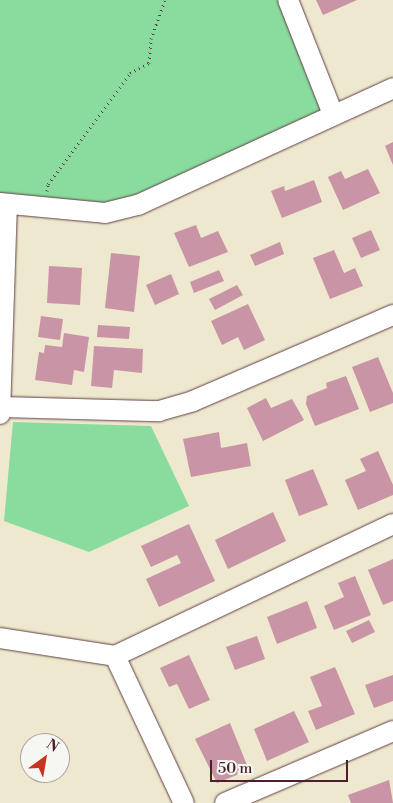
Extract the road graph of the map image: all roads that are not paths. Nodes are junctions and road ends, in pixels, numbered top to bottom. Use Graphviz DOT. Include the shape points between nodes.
graph roads {
  1 [pos="288,0"];
  2 [pos="393,88"];
  3 [pos="333,114"];
  4 [pos="4,204"];
  5 [pos="393,315"];
  6 [pos="0,411"];
  7 [pos="393,524"];
  8 [pos="0,638"];
  9 [pos="115,656"];
  10 [pos="393,731"];
  11 [pos="184,803"];
  12 [pos="225,803"];
  1 -- 3 [label="street"];
  2 -- 3 [label="street"];
  3 -- 4 [label="street" via="138,205 105,213"];
  4 -- 6 [label="street"];
  5 -- 6 [label="street" via="193,401 158,411"];
  7 -- 9 [label="street"];
  8 -- 9 [label="street"];
  9 -- 11 [label="street"];
  10 -- 12 [label="street"];
}
